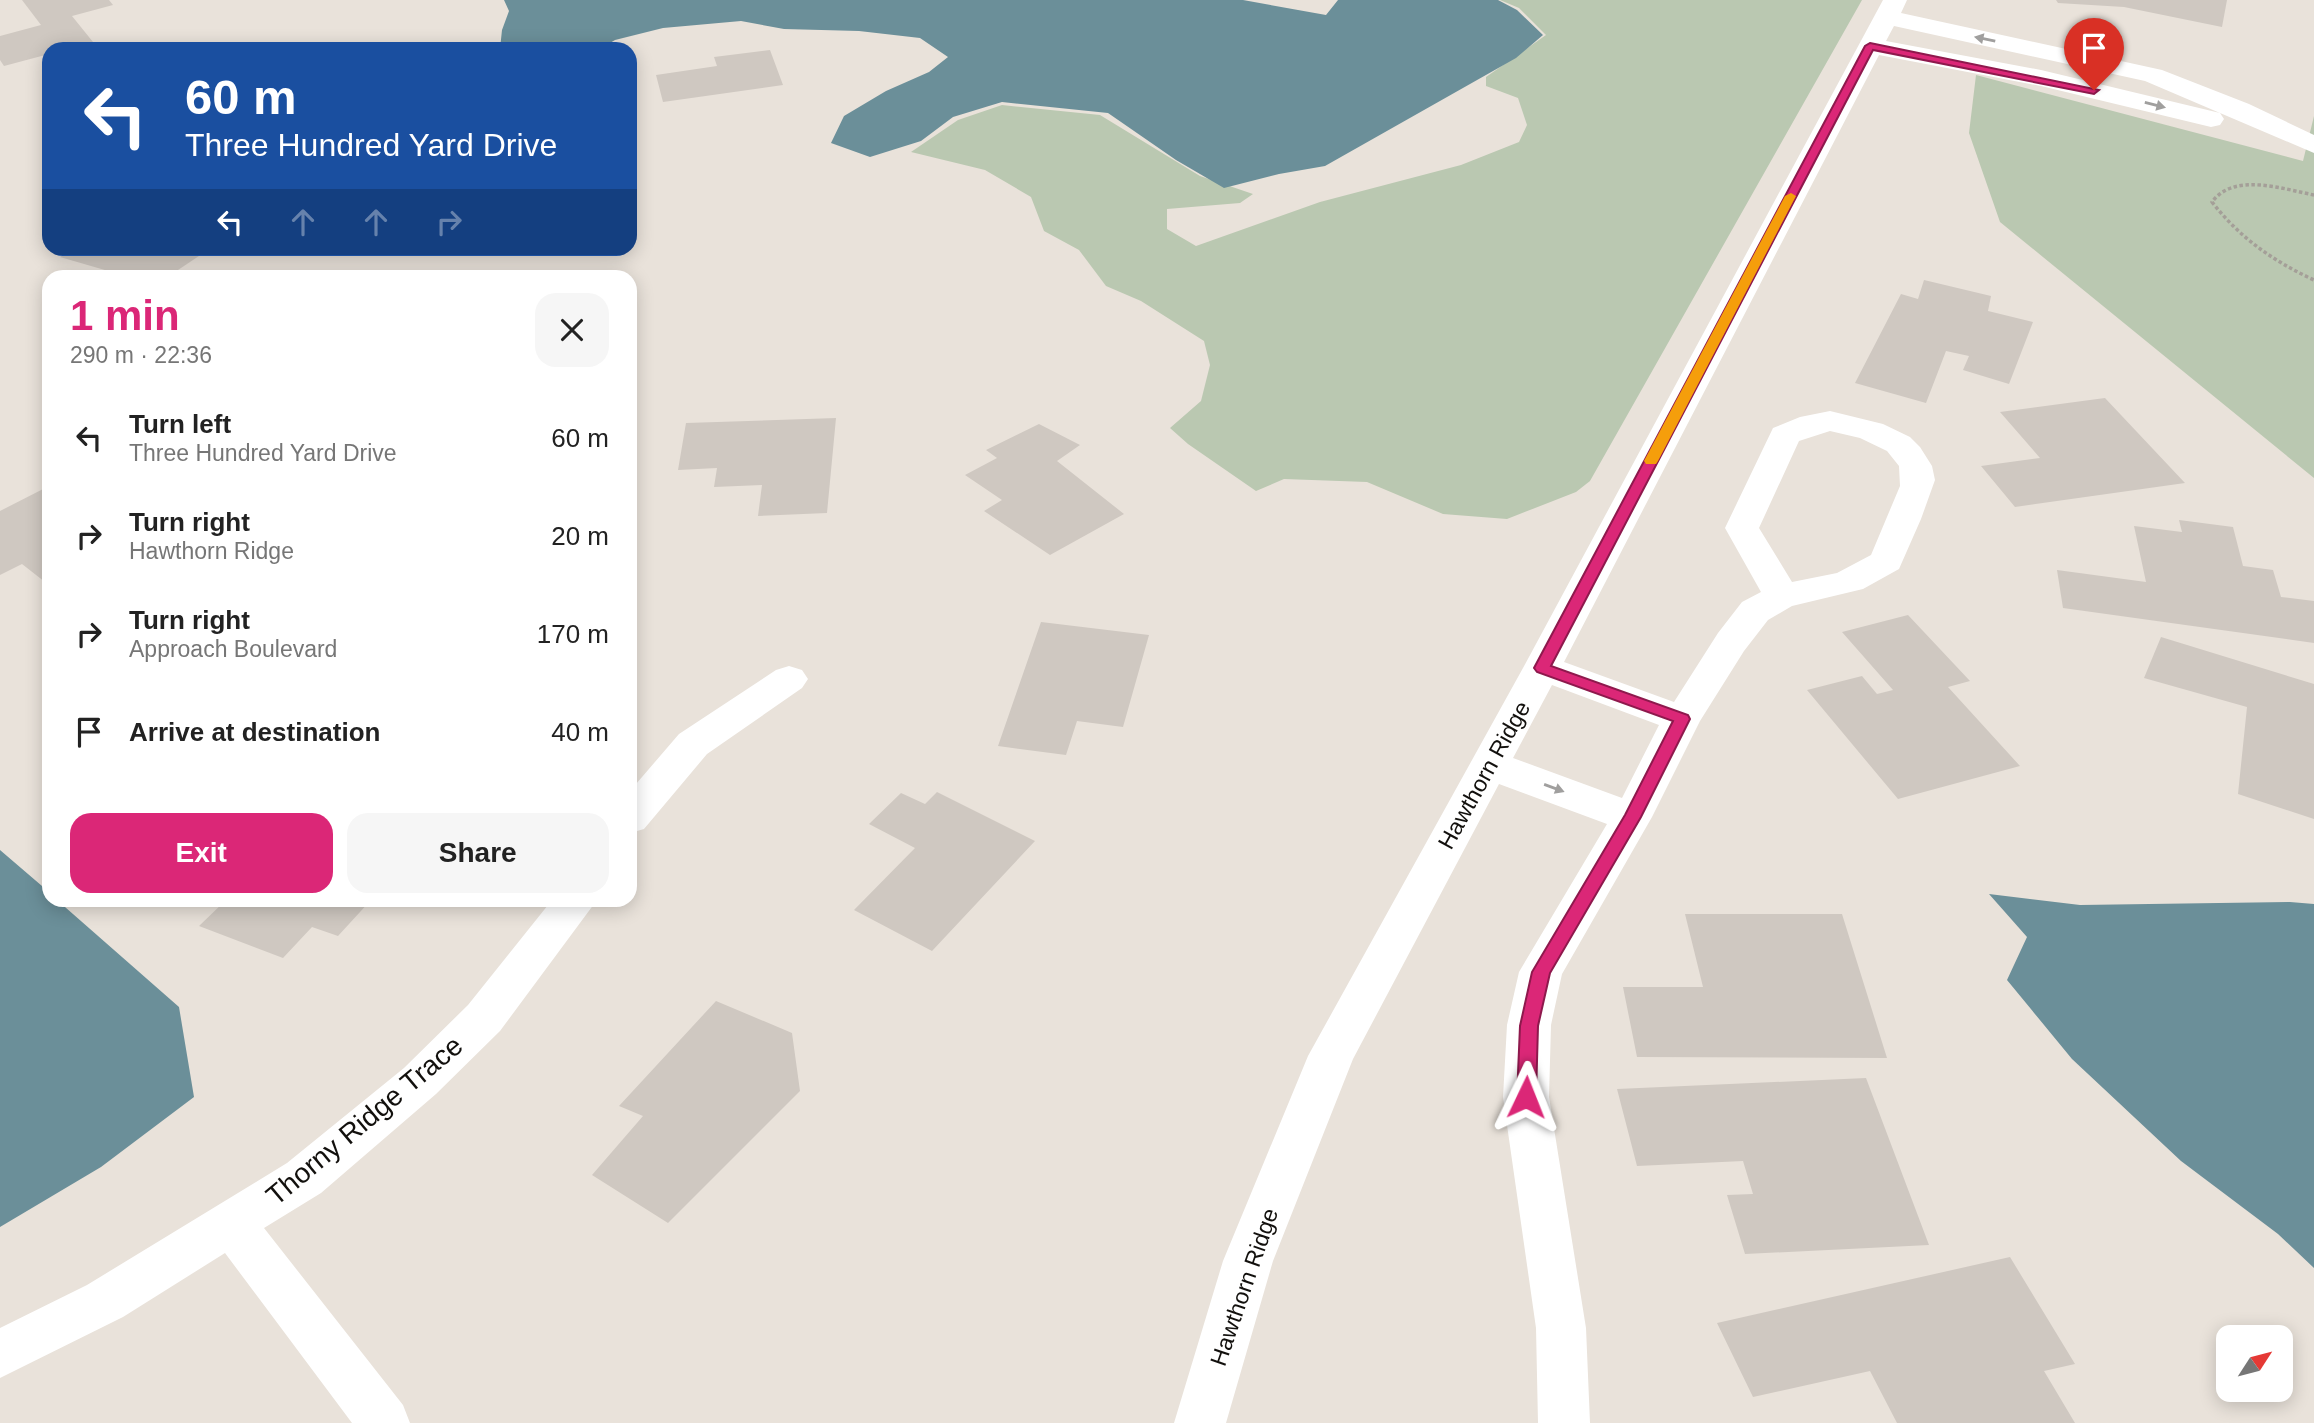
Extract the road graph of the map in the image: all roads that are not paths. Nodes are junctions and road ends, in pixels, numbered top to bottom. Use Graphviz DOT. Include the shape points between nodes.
graph roads {
  1 [pos="1883,21"];
  2 [pos="2309,143"];
  3 [pos="1782,596"];
  4 [pos="1542,668"];
  5 [pos="789,679"];
  6 [pos="1682,719"];
  7 [pos="1489,765"];
  8 [pos="637,810"];
  9 [pos="1632,817"];
  10 [pos="571,907"];
  11 [pos="232,1224"];
  12 [pos="0,1354"];
  13 [pos="384,1423"];
  14 [pos="1200,1423"];
  15 [pos="1564,1423"];
  1 -- 2 [label="street" via="2041,78"];
  1 -- 4 [label="street, Hawthorn Ridge"];
  3 -- 3 [label="street" via="1842,584 1877,570 1886,561 1918,481 1913,463 1885,435 1830,421 1785,435 1742,528"];
  3 -- 6 [label="street" via="1755,611"];
  4 -- 6 [label="street"];
  4 -- 7 [label="street, Hawthorn Ridge"];
  5 -- 8 [label="street" via="693,744"];
  6 -- 9 [label="street"];
  7 -- 9 [label="street, one-way"];
  7 -- 14 [label="street, Hawthorn Ridge" via="1331,1056 1248,1261"];
  9 -- 15 [label="street" via="1541,972 1529,1026 1526,1097 1560,1328"];
  10 -- 11 [label="street, Thorny Ridge Trace" via="484,1018 420,1081 304,1178"];
  11 -- 12 [label="street, Thorny Ridge Trace" via="105,1301"];
  11 -- 13 [label="street"];
}
